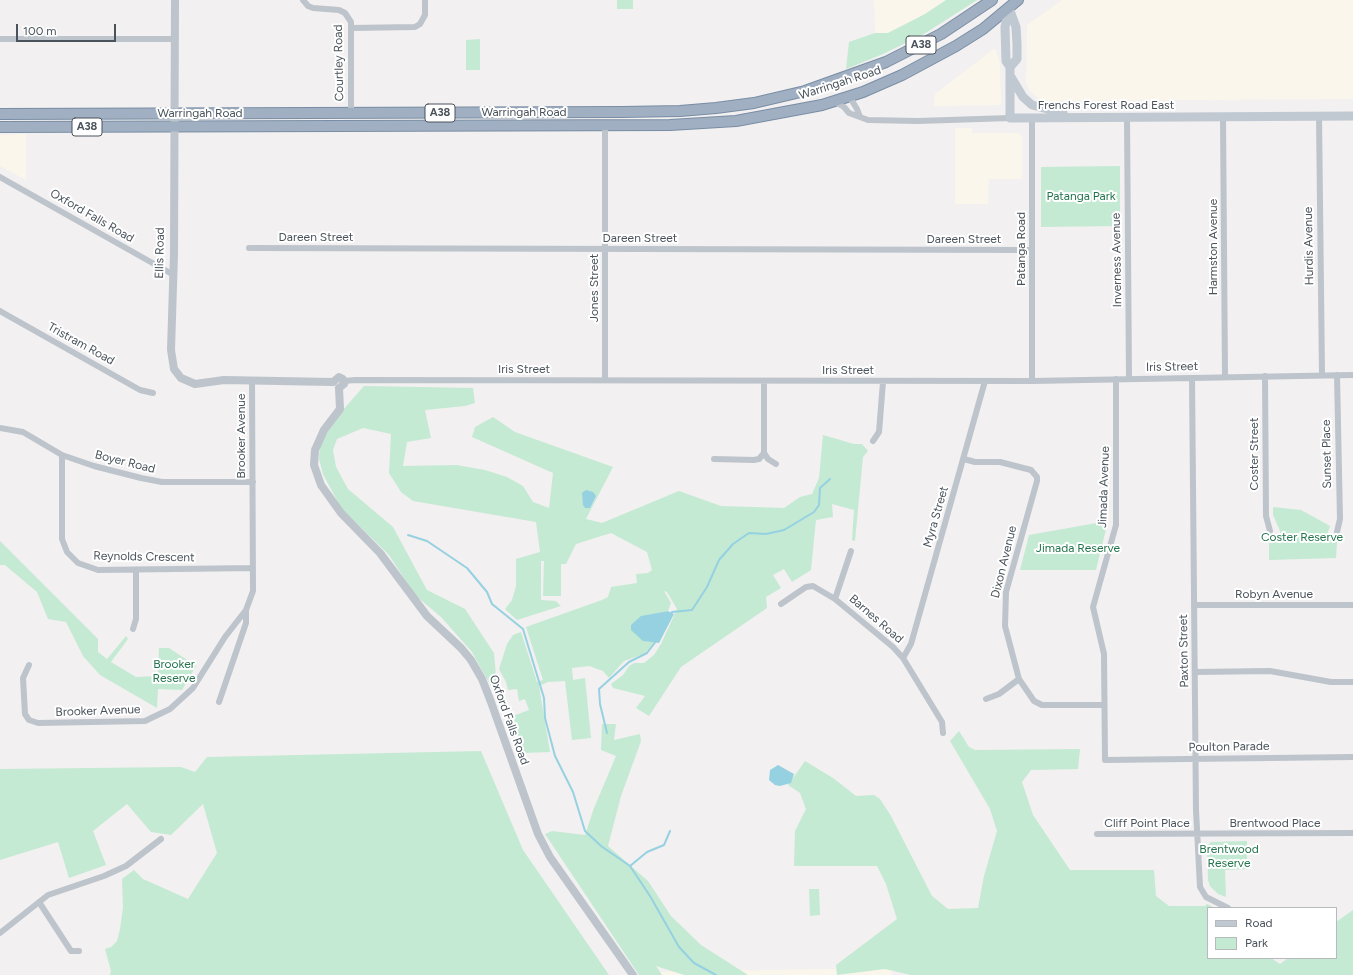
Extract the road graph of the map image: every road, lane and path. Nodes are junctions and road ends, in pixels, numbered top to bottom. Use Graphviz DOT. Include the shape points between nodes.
graph roads {
  1 [pos="175,0"];
  2 [pos="303,0"];
  3 [pos="425,0"];
  4 [pos="992,0"];
  5 [pos="1018,0"];
  6 [pos="1008,4"];
  7 [pos="351,28"];
  8 [pos="0,39"];
  9 [pos="174,40"];
  10 [pos="1010,71"];
  11 [pos="849,96"];
  12 [pos="834,101"];
  13 [pos="351,113"];
  14 [pos="0,114"];
  15 [pos="174,114"];
  16 [pos="1223,116"];
  17 [pos="1319,116"];
  18 [pos="1353,116"];
  19 [pos="860,117"];
  20 [pos="1085,117"];
  21 [pos="1127,117"];
  22 [pos="1010,118"];
  23 [pos="1032,118"];
  24 [pos="605,125"];
  25 [pos="174,126"];
  26 [pos="0,127"];
  27 [pos="0,178"];
  28 [pos="249,248"];
  29 [pos="605,249"];
  30 [pos="1032,250"];
  31 [pos="172,274"];
  32 [pos="1,314"];
  33 [pos="1322,375"];
  34 [pos="1337,375"];
  35 [pos="1353,375"];
  36 [pos="1265,376"];
  37 [pos="1225,377"];
  38 [pos="1192,378"];
  39 [pos="1116,379"];
  40 [pos="1129,379"];
  41 [pos="252,380"];
  42 [pos="605,380"];
  43 [pos="764,381"];
  44 [pos="986,381"];
  45 [pos="1032,381"];
  46 [pos="883,382"];
  47 [pos="339,384"];
  48 [pos="153,393"];
  49 [pos="0,428"];
  50 [pos="873,441"];
  51 [pos="764,453"];
  52 [pos="62,454"];
  53 [pos="714,459"];
  54 [pos="964,459"];
  55 [pos="776,464"];
  56 [pos="253,482"];
  57 [pos="1270,531"];
  58 [pos="1337,532"];
  59 [pos="851,551"];
  60 [pos="253,568"];
  61 [pos="136,570"];
  62 [pos="835,598"];
  63 [pos="781,604"];
  64 [pos="1194,605"];
  65 [pos="1353,605"];
  66 [pos="246,610"];
  67 [pos="133,629"];
  68 [pos="903,658"];
  69 [pos="29,665"];
  70 [pos="1196,672"];
  71 [pos="1019,679"];
  72 [pos="1353,682"];
  73 [pos="986,699"];
  74 [pos="219,702"];
  75 [pos="1104,705"];
  76 [pos="943,733"];
  77 [pos="1353,757"];
  78 [pos="1196,758"];
  79 [pos="1105,760"];
  80 [pos="1097,834"];
  81 [pos="1197,834"];
  82 [pos="1353,834"];
  83 [pos="161,839"];
  84 [pos="39,902"];
  85 [pos="1226,907"];
  86 [pos="0,933"];
  87 [pos="71,951"];
  88 [pos="79,951"];
  89 [pos="69,958"];
  90 [pos="633,975"];
  1 -- 9 [label="street, Ellis Road"];
  2 -- 7 [label="street, Courtley Road" via="313,8 339,10 345,13 351,22"];
  3 -- 7 [label="street" via="425,14 420,24 415,27"];
  4 -- 13 [label="highway, Warringah Road / A38" via="941,34 886,62 825,85 754,103 651,112"];
  5 -- 6 [label="highway, Warringah Road / A38"];
  6 -- 10 [label="main road" via="1005,34 1006,62"];
  6 -- 11 [label="highway, Warringah Road / A38" via="983,29 930,61"];
  7 -- 13 [label="street, Courtley Road"];
  8 -- 9 [label="street"];
  9 -- 15 [label="street, Ellis Road"];
  10 -- 20 [label="main road" via="1023,97 1032,105"];
  10 -- 22 [label="main road"];
  11 -- 12 [label="highway, Warringah Road / A38"];
  11 -- 19 [label="street"];
  12 -- 19 [label="street, Frenchs Forest Road East" via="849,113"];
  12 -- 24 [label="highway, Warringah Road / A38" via="796,111 736,121"];
  13 -- 15 [label="highway, Warringah Road / A38"];
  14 -- 15 [label="highway, Warringah Road / A38"];
  15 -- 25 [label="street, Ellis Road"];
  16 -- 17 [label="main road, Frenchs Forest Road East"];
  16 -- 21 [label="main road, Frenchs Forest Road East"];
  16 -- 37 [label="street, Harmston Avenue"];
  17 -- 18 [label="main road, Frenchs Forest Road East"];
  17 -- 33 [label="street, Hurdis Avenue"];
  19 -- 22 [label="street, Frenchs Forest Road East" via="879,121"];
  20 -- 21 [label="main road, Frenchs Forest Road East"];
  20 -- 23 [label="main road, Frenchs Forest Road East"];
  21 -- 40 [label="street, Inverness Avenue"];
  22 -- 23 [label="main road, Frenchs Forest Road East"];
  23 -- 30 [label="street, Patanga Road"];
  24 -- 25 [label="highway, Warringah Road / A38"];
  24 -- 29 [label="street, Jones Street"];
  25 -- 26 [label="highway, Warringah Road / A38"];
  25 -- 31 [label="street, Ellis Road"];
  27 -- 31 [label="street, Oxford Falls Road"];
  28 -- 29 [label="street, Dareen Street"];
  29 -- 30 [label="street, Dareen Street"];
  29 -- 42 [label="street, Jones Street"];
  30 -- 45 [label="street, Patanga Road"];
  31 -- 41 [label="street, Ellis Road" via="172,366 181,378 195,384"];
  32 -- 48 [label="street, Tristram Road" via="140,390"];
  33 -- 34 [label="street, Iris Street"];
  33 -- 36 [label="street, Iris Street"];
  34 -- 35 [label="street, Iris Street"];
  34 -- 58 [label="street, Sunset Place" via="1340,519"];
  36 -- 37 [label="street, Iris Street"];
  36 -- 57 [label="street, Coster Street" via="1266,516"];
  37 -- 38 [label="street, Iris Street"];
  38 -- 40 [label="street, Iris Street"];
  38 -- 64 [label="street, Paxton Street"];
  39 -- 40 [label="street, Iris Street"];
  39 -- 45 [label="street, Iris Street"];
  39 -- 75 [label="street, Jimada Avenue" via="1116,525 1093,607 1104,654"];
  41 -- 47 [label="street"];
  41 -- 56 [label="street, Brooker Avenue"];
  42 -- 43 [label="street, Iris Street"];
  42 -- 47 [label="street, Iris Street" via="355,380"];
  43 -- 46 [label="street, Iris Street"];
  43 -- 51 [label="street"];
  44 -- 45 [label="street, Iris Street"];
  44 -- 46 [label="street, Iris Street"];
  44 -- 54 [label="street, Myra Street"];
  46 -- 50 [label="street" via="879,432"];
  47 -- 90 [label="street, Oxford Falls Road" via="340,410 324,430 315,450 314,465 321,485 341,513 380,553 427,616 471,660 492,702 538,834 550,857"];
  49 -- 52 [label="street, Boyer Road" via="23,432"];
  51 -- 53 [label="street" via="754,460"];
  51 -- 55 [label="street"];
  52 -- 56 [label="street, Boyer Road" via="94,466 162,482"];
  52 -- 61 [label="street, Reynolds Crescent" via="60,531 67,552 78,563 98,570"];
  54 -- 68 [label="street, Myra Street" via="911,644"];
  54 -- 71 [label="street, Dixon Avenue" via="975,462 1000,462 1034,471 1037,477 1006,592 1005,622"];
  56 -- 60 [label="street, Brooker Avenue"];
  59 -- 62 [label="street"];
  60 -- 61 [label="street, Reynolds Crescent"];
  60 -- 66 [label="street, Brooker Avenue" via="253,592"];
  61 -- 67 [label="street" via="136,620"];
  62 -- 63 [label="street, Barnes Road" via="813,586 806,587"];
  62 -- 68 [label="street, Barnes Road"];
  64 -- 65 [label="street, Robyn Avenue"];
  64 -- 70 [label="street, Paxton Street"];
  66 -- 69 [label="street, Brooker Avenue" via="225,637 193,688 170,708 146,721 38,723 29,720 24,707 23,678"];
  66 -- 74 [label="street, Brooker Avenue" via="246,623"];
  68 -- 76 [label="street, Barnes Road" via="942,722"];
  70 -- 72 [label="street" via="1270,671 1331,682"];
  70 -- 78 [label="street, Paxton Street"];
  71 -- 73 [label="street" via="999,694"];
  71 -- 75 [label="street, Dixon Avenue" via="1034,701 1042,705"];
  75 -- 79 [label="street, Jimada Avenue"];
  77 -- 78 [label="street, Poulton Parade"];
  78 -- 79 [label="street, Poulton Parade"];
  78 -- 81 [label="street, Paxton Street"];
  80 -- 81 [label="street, Cliff Point Place"];
  81 -- 82 [label="street, Brentwood Place"];
  81 -- 85 [label="street, Paxton Street" via="1200,887 1206,897"];
  83 -- 84 [label="street" via="126,866 48,895"];
  84 -- 86 [label="street"];
  84 -- 87 [label="street"];
  87 -- 88 [label="street"];
  87 -- 89 [label="street"];
}
